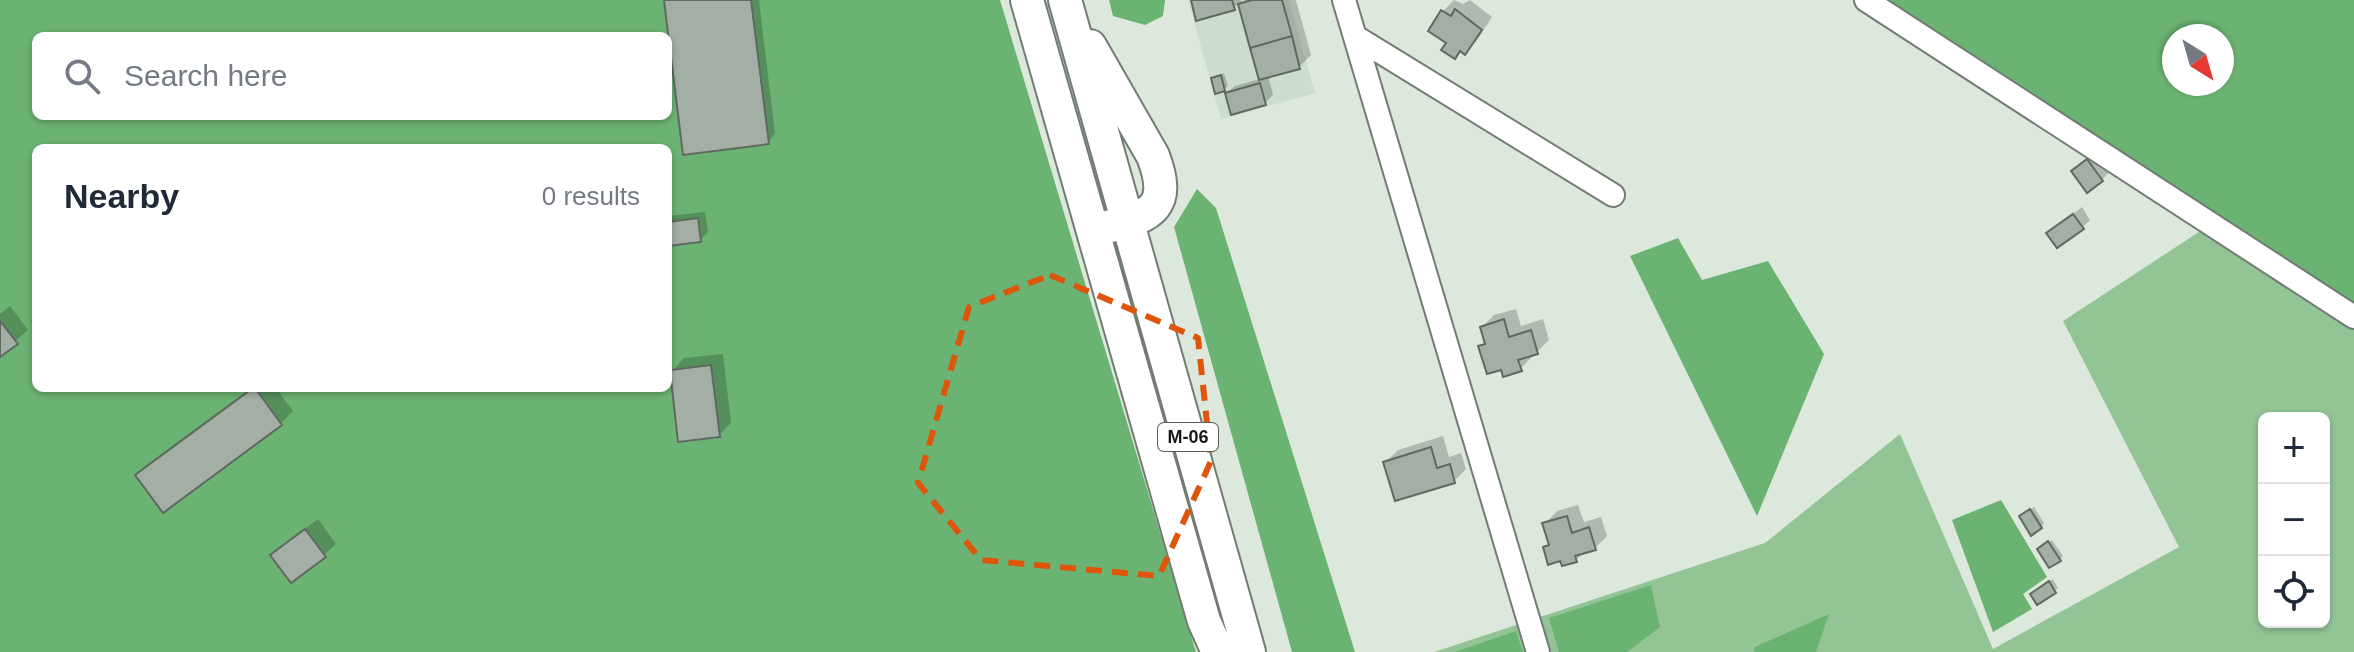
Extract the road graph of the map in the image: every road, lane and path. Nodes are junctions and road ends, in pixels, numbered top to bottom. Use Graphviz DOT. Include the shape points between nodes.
graph roads {
  1 [pos="1027,0"];
  2 [pos="1344,0"];
  3 [pos="1866,0"];
  4 [pos="1066,4"];
  5 [pos="1356,37"];
  6 [pos="1613,195"];
  7 [pos="1127,222"];
  8 [pos="1092,231"];
  9 [pos="2354,317"];
  10 [pos="1218,652"];
  11 [pos="1249,652"];
  12 [pos="1538,652"];
  1 -- 8 [label="highway, М-06"];
  2 -- 5 [label="street"];
  3 -- 9 [label="street"];
  4 -- 7 [label="highway, М-06"];
  4 -- 7 [label="highway" via="1160,173 1158,201 1147,214"];
  5 -- 6 [label="street"];
  5 -- 12 [label="street"];
  7 -- 8 [label="highway"];
  7 -- 11 [label="highway, М-06"];
  8 -- 10 [label="highway, М-06" via="1204,621"];
}
